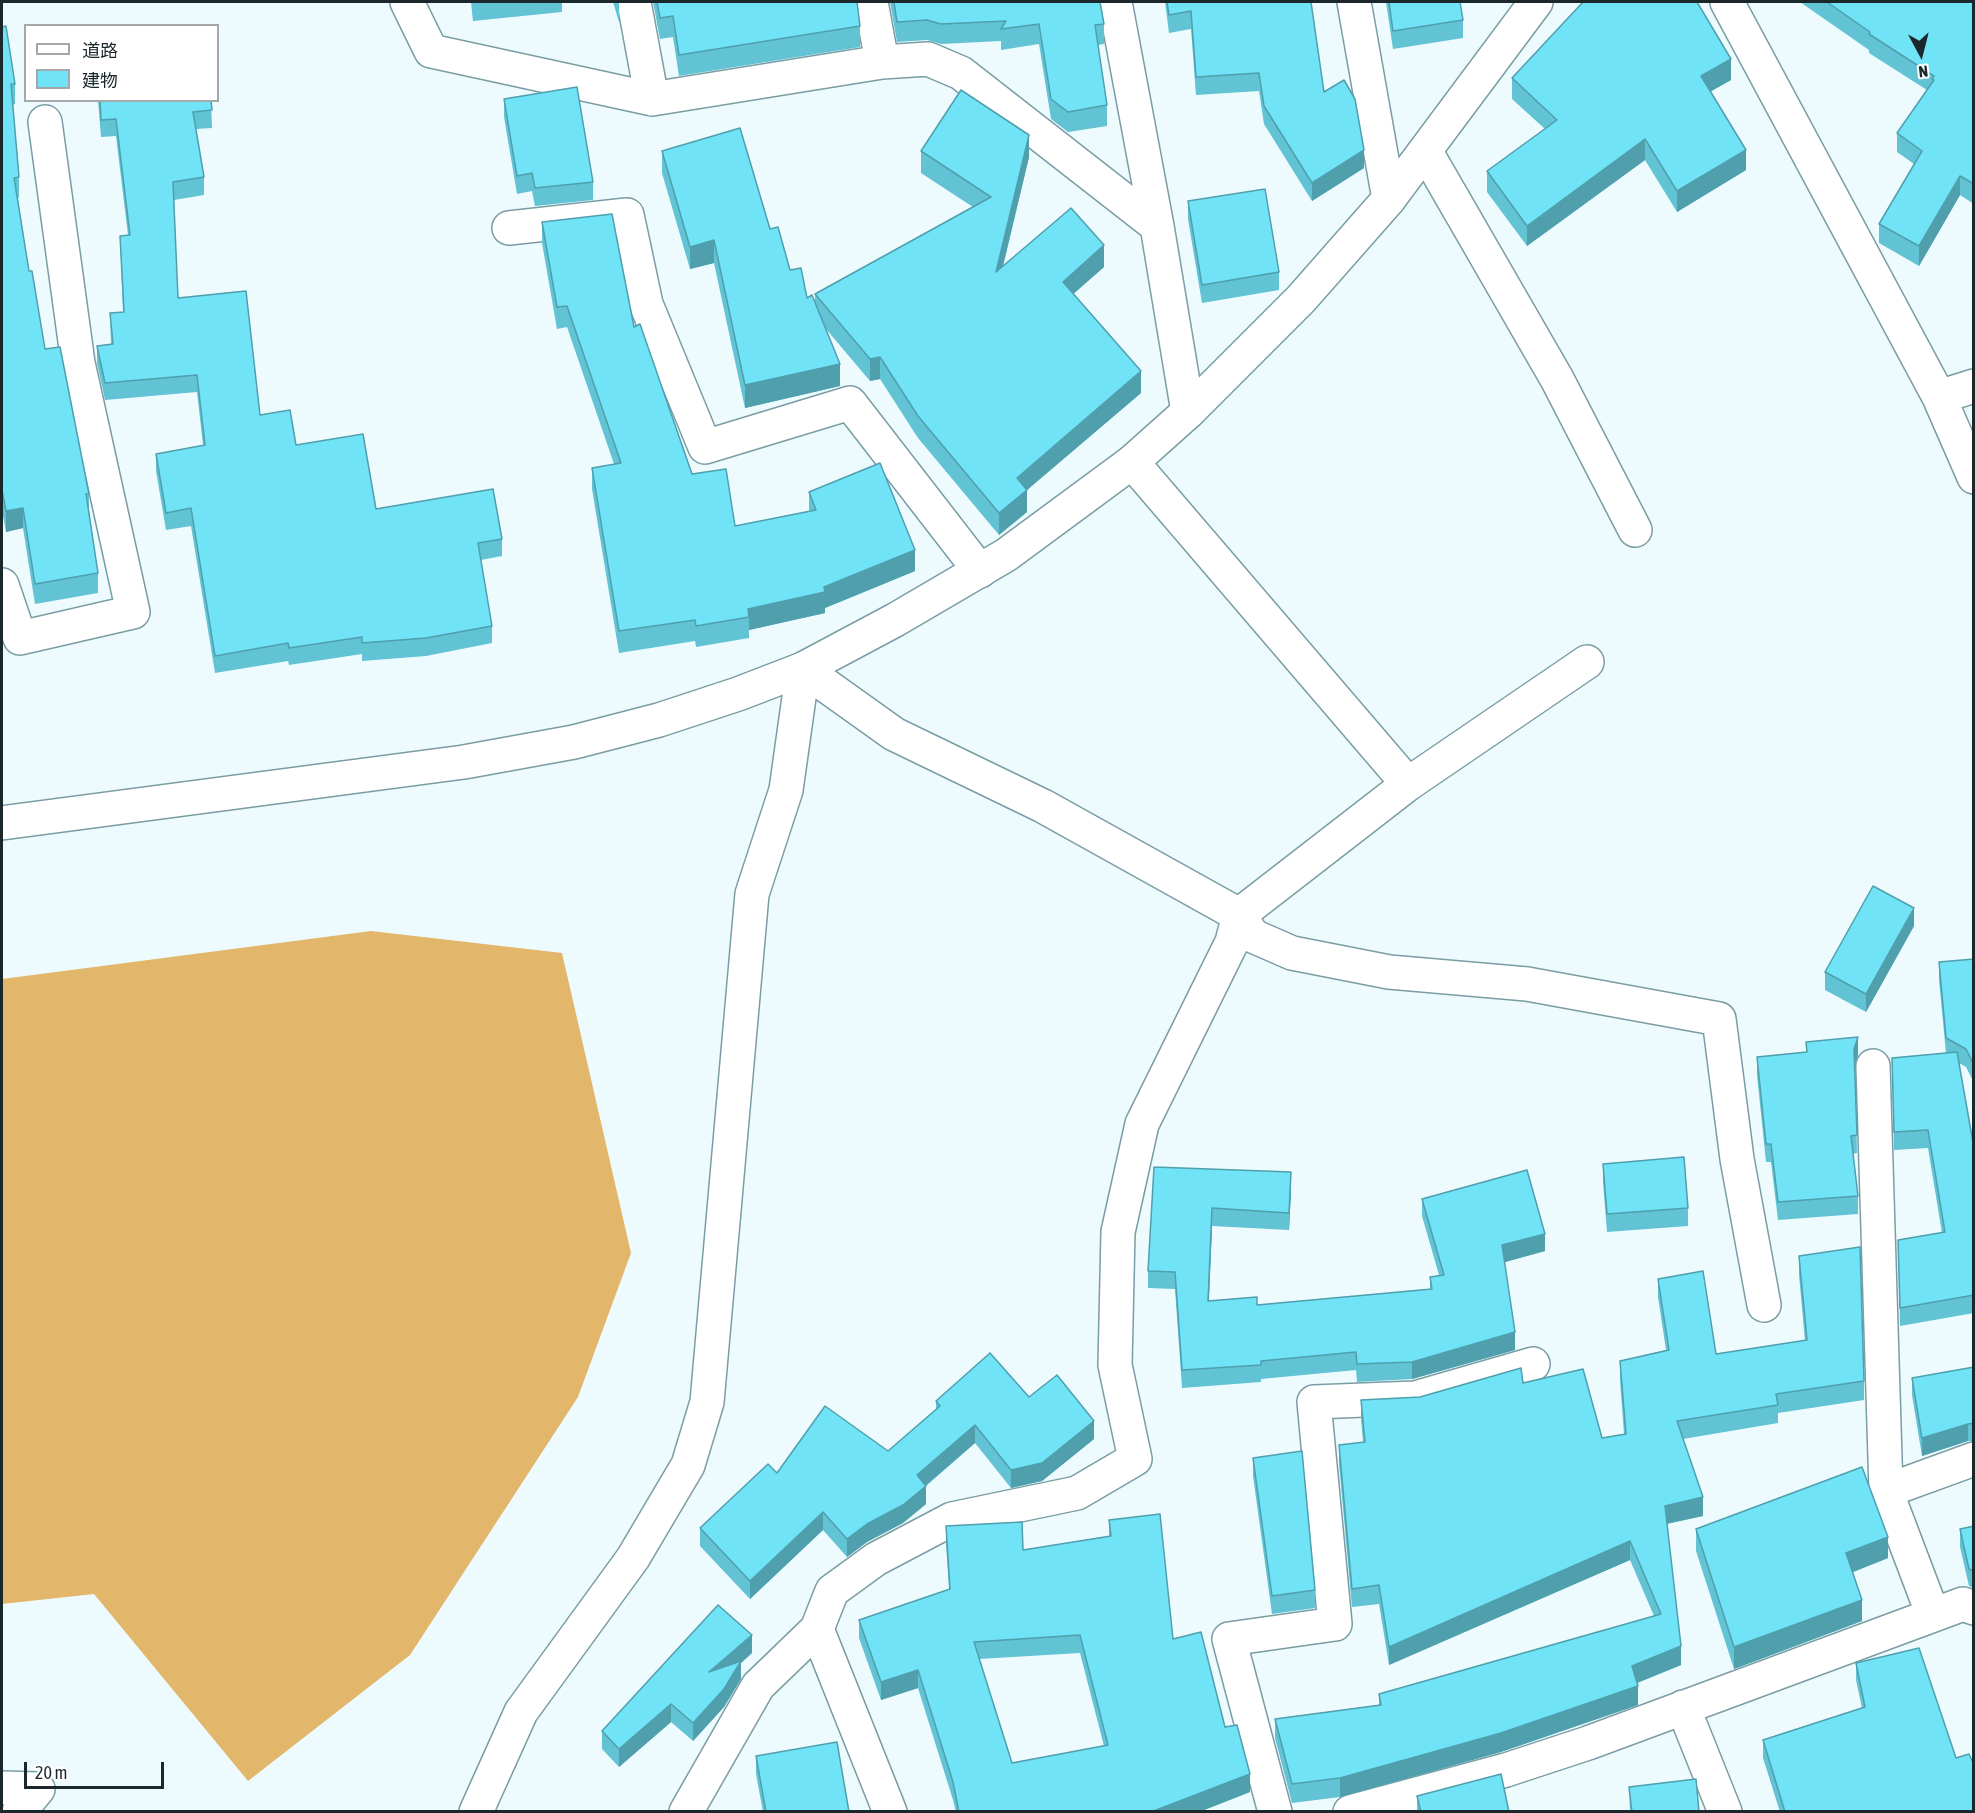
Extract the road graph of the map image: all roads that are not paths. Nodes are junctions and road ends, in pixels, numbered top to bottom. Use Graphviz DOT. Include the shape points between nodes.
graph roads {
  1 [pos="407,2"];
  2 [pos="634,2"];
  3 [pos="871,2"];
  4 [pos="1115,2"];
  5 [pos="1354,2"];
  6 [pos="1536,2"];
  7 [pos="1727,2"];
  8 [pos="882,62"];
  9 [pos="652,99"];
  10 [pos="45,122"];
  11 [pos="1426,152"];
  12 [pos="1389,199"];
  13 [pos="1157,226"];
  14 [pos="509,228"];
  15 [pos="1974,386"];
  16 [pos="1939,397"];
  17 [pos="1188,412"];
  18 [pos="1132,462"];
  19 [pos="1974,477"];
  20 [pos="1635,530"];
  21 [pos="980,571"];
  22 [pos="2,585"];
  23 [pos="1587,662"];
  24 [pos="803,669"];
  25 [pos="1408,784"];
  26 [pos="2,823"];
  27 [pos="1239,915"];
  28 [pos="1873,1066"];
  29 [pos="1764,1305"];
  30 [pos="1533,1364"];
  31 [pos="1974,1459"];
  32 [pos="1886,1491"];
  33 [pos="1974,1608"];
  34 [pos="1932,1615"];
  35 [pos="817,1629"];
  36 [pos="1683,1707"];
  37 [pos="2,1788"];
  38 [pos="1384,1807"];
  39 [pos="19,1812"];
  40 [pos="476,1812"];
  41 [pos="686,1812"];
  42 [pos="890,1812"];
  43 [pos="1275,1812"];
  44 [pos="1350,1812"];
  45 [pos="1725,1812"];
  1 -- 9 [label="street" via="431,51"];
  2 -- 9 [label="street"];
  3 -- 8 [label="street"];
  4 -- 13 [label="street"];
  5 -- 12 [label="street"];
  6 -- 11 [label="street"];
  7 -- 16 [label="street"];
  8 -- 9 [label="street"];
  8 -- 13 [label="street" via="928,59 961,73"];
  10 -- 22 [label="street" via="78,363 133,612 20,638"];
  11 -- 12 [label="street"];
  11 -- 20 [label="street" via="1557,379"];
  12 -- 17 [label="street" via="1301,299"];
  13 -- 17 [label="street"];
  14 -- 21 [label="street" via="627,215 646,304 705,447 850,403"];
  15 -- 16 [label="street"];
  16 -- 19 [label="street"];
  17 -- 18 [label="street"];
  18 -- 21 [label="street"];
  18 -- 25 [label="street"];
  21 -- 24 [label="street"];
  23 -- 25 [label="street"];
  24 -- 26 [label="street" via="659,720 574,742 464,762"];
  24 -- 27 [label="street" via="894,734 1043,806"];
  24 -- 40 [label="street" via="786,790 752,894 707,1402 688,1465 633,1558 521,1712"];
  25 -- 27 [label="street"];
  27 -- 29 [label="street" via="1253,936 1292,953 1389,972 1527,984 1719,1019 1737,1159"];
  27 -- 35 [label="street" via="1232,942 1142,1124 1118,1232 1115,1365 1135,1459 1077,1493 952,1519 876,1559 832,1591"];
  28 -- 32 [label="street"];
  30 -- 43 [label="street" via="1415,1398 1314,1402 1335,1624 1229,1639"];
  31 -- 32 [label="street"];
  32 -- 34 [label="street"];
  33 -- 34 [label="street" via="1963,1604"];
  34 -- 36 [label="street"];
  35 -- 41 [label="street" via="758,1686"];
  35 -- 42 [label="street"];
  36 -- 38 [label="street" via="1588,1743"];
  36 -- 45 [label="street"];
  37 -- 39 [label="street" via="38,1789"];
  38 -- 44 [label="street"];
}
